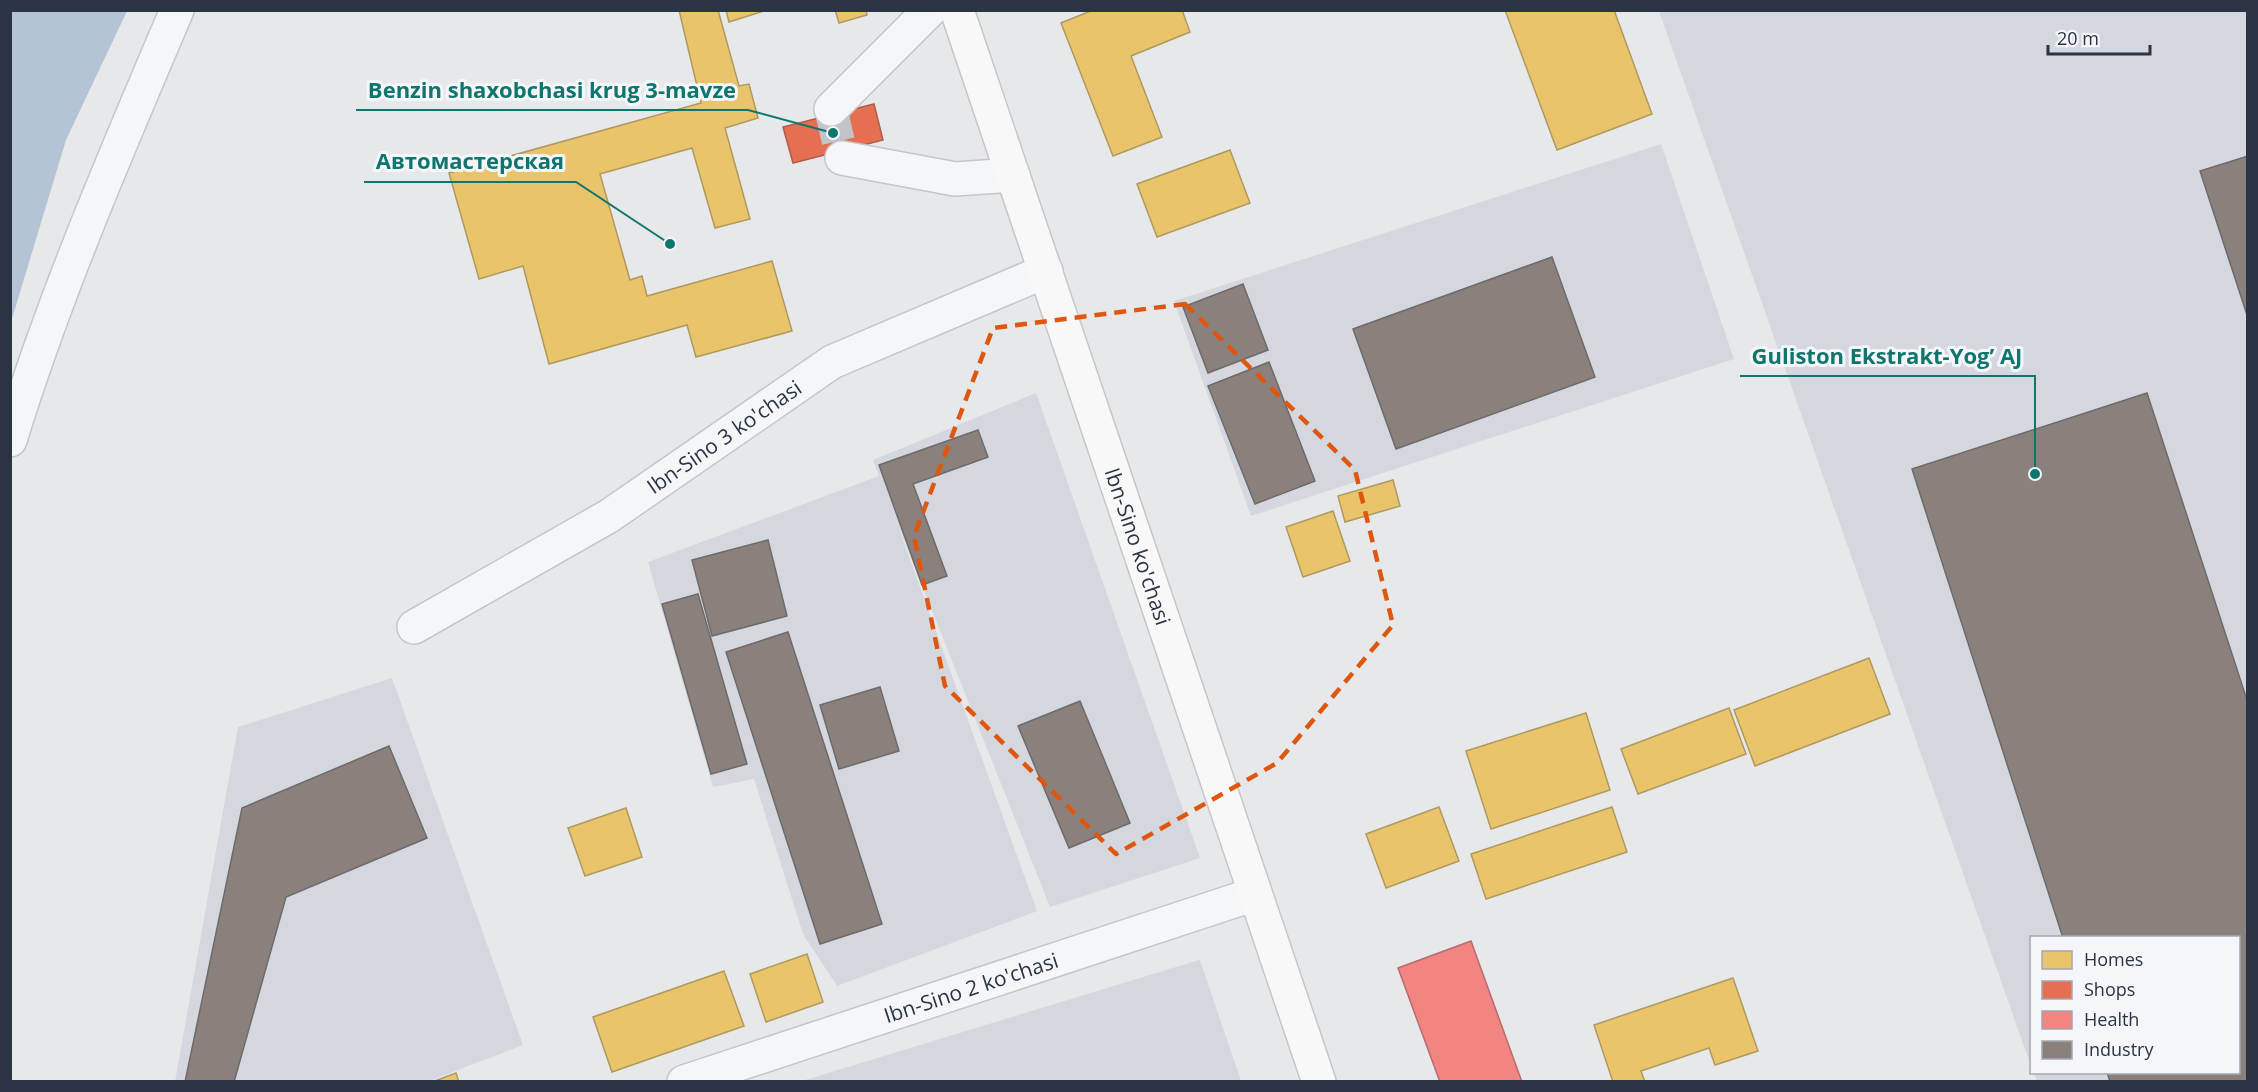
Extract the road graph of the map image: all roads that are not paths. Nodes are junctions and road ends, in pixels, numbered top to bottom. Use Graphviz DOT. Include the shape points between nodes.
graph roads {
  1 [pos="177,10"];
  2 [pos="930,10"];
  3 [pos="957,10"];
  4 [pos="831,109"];
  5 [pos="842,158"];
  6 [pos="1013,175"];
  7 [pos="1046,271"];
  8 [pos="10,440"];
  9 [pos="414,627"];
  10 [pos="1255,894"];
  11 [pos="684,1082"];
  12 [pos="1319,1082"];
  1 -- 8 [label="street" via="119,145"];
  2 -- 4 [label="street"];
  3 -- 6 [label="main road, Ibn-Sino ko'chasi"];
  5 -- 6 [label="street" via="955,179"];
  6 -- 7 [label="main road, Ibn-Sino ko'chasi"];
  7 -- 9 [label="street, Ibn-Sino 3 ko'chasi" via="832,362 609,516"];
  7 -- 10 [label="main road, Ibn-Sino ko'chasi"];
  10 -- 11 [label="street, Ibn-Sino 2 ko'chasi"];
  10 -- 12 [label="main road, Ibn-Sino ko'chasi"];
}
